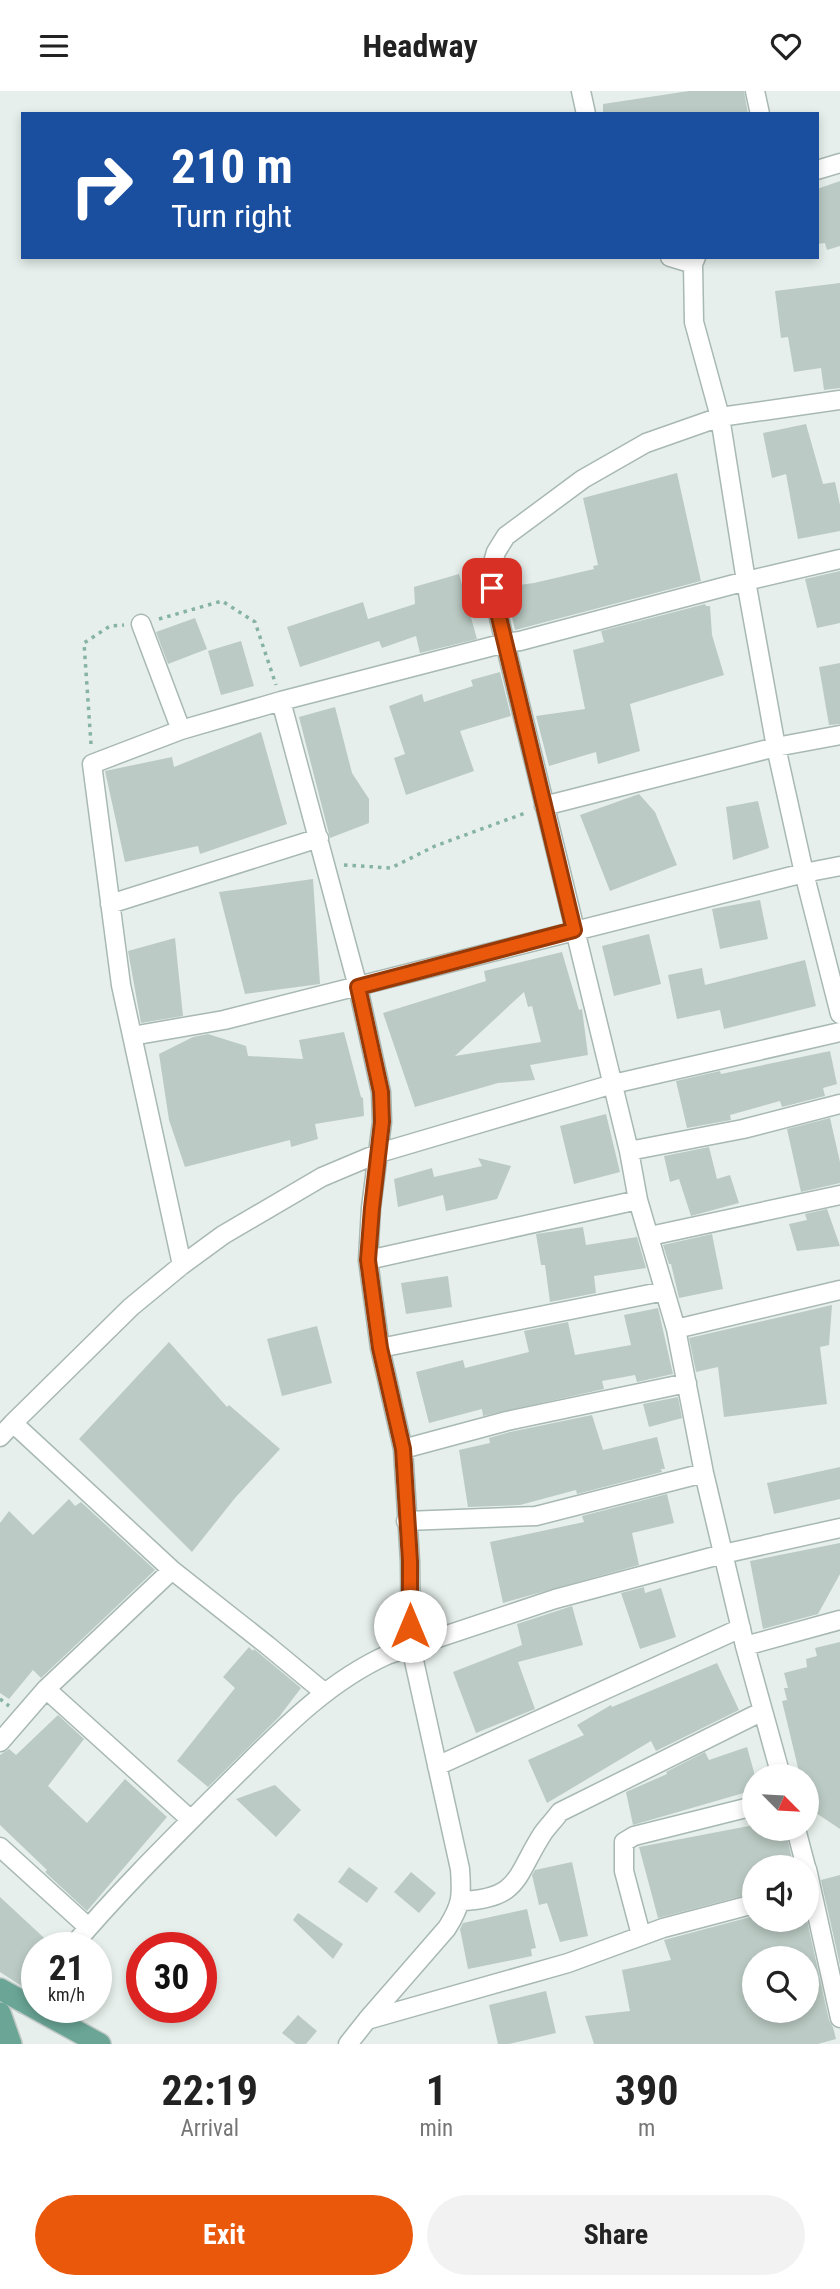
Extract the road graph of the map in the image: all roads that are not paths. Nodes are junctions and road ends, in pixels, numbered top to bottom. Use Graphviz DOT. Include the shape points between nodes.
graph roads {
  1 [pos="581,91"];
  2 [pos="755,91"];
  3 [pos="586,112"];
  4 [pos="760,112"];
  5 [pos="840,163"];
  6 [pos="819,169"];
  7 [pos="695,260"];
  8 [pos="840,400"];
  9 [pos="720,417"];
  10 [pos="840,559"];
  11 [pos="746,581"];
  12 [pos="141,624"];
  13 [pos="505,643"];
  14 [pos="281,701"];
  15 [pos="181,730"];
  16 [pos="840,735"];
  17 [pos="776,747"];
  18 [pos="544,806"];
  19 [pos="318,838"];
  20 [pos="840,866"];
  21 [pos="803,873"];
  22 [pos="110,904"];
  23 [pos="574,930"];
  24 [pos="358,987"];
  25 [pos="840,1014"];
  26 [pos="840,1032"];
  27 [pos="132,1036"];
  28 [pos="613,1084"];
  29 [pos="840,1104"];
  30 [pos="629,1151"];
  31 [pos="379,1153"];
  32 [pos="840,1195"];
  33 [pos="638,1200"];
  34 [pos="650,1236"];
  35 [pos="368,1260"];
  36 [pos="182,1265"];
  37 [pos="840,1290"];
  38 [pos="665,1291"];
  39 [pos="676,1329"];
  40 [pos="380,1348"];
  41 [pos="687,1383"];
  42 [pos="13,1423"];
  43 [pos="0,1437"];
  44 [pos="403,1449"];
  45 [pos="704,1473"];
  46 [pos="407,1521"];
  47 [pos="840,1528"];
  48 [pos="723,1553"];
  49 [pos="172,1570"];
  50 [pos="840,1620"];
  51 [pos="743,1637"];
  52 [pos="411,1647"];
  53 [pos="46,1689"];
  54 [pos="325,1693"];
  55 [pos="763,1711"];
  56 [pos="0,1742"];
  57 [pos="778,1764"];
  58 [pos="437,1766"];
  59 [pos="742,1809"];
  60 [pos="191,1820"];
  61 [pos="0,1847"];
  62 [pos="460,1901"];
  63 [pos="742,1907"];
  64 [pos="88,1927"];
  65 [pos="819,1931"];
  66 [pos="84,1932"];
  67 [pos="641,1935"];
  68 [pos="0,1989"];
  69 [pos="21,1994"];
  70 [pos="0,2013"];
  71 [pos="840,2018"];
  72 [pos="367,2020"];
  73 [pos="69,2023"];
  74 [pos="11,2044"];
  75 [pos="100,2044"];
  76 [pos="348,2044"];
  1 -- 3 [label="street"];
  2 -- 4 [label="street"];
  5 -- 6 [label="street"];
  7 -- 9 [label="street" via="694,322"];
  8 -- 9 [label="street"];
  9 -- 11 [label="street"];
  9 -- 13 [label="street" via="646,443 583,479 506,536 491,569"];
  10 -- 11 [label="street"];
  11 -- 13 [label="street"];
  11 -- 17 [label="street"];
  12 -- 15 [label="street"];
  13 -- 14 [label="street"];
  13 -- 18 [label="street"];
  14 -- 15 [label="street"];
  14 -- 19 [label="street"];
  15 -- 22 [label="street" via="92,764"];
  16 -- 17 [label="street"];
  17 -- 18 [label="street"];
  17 -- 21 [label="street"];
  18 -- 23 [label="street"];
  19 -- 22 [label="street"];
  19 -- 24 [label="street"];
  20 -- 21 [label="street"];
  21 -- 23 [label="street"];
  21 -- 25 [label="street"];
  22 -- 27 [label="street"];
  23 -- 24 [label="street"];
  23 -- 28 [label="street"];
  24 -- 27 [label="street" via="224,1020"];
  24 -- 31 [label="street" via="381,1092"];
  26 -- 28 [label="street"];
  27 -- 36 [label="street"];
  28 -- 30 [label="street"];
  28 -- 31 [label="street"];
  29 -- 30 [label="street"];
  30 -- 33 [label="street"];
  31 -- 35 [label="street"];
  31 -- 36 [label="street" via="322,1177 223,1235"];
  32 -- 34 [label="street"];
  33 -- 34 [label="street"];
  33 -- 35 [label="street"];
  34 -- 38 [label="street"];
  35 -- 40 [label="street"];
  36 -- 42 [label="street" via="131,1307"];
  37 -- 39 [label="street"];
  38 -- 39 [label="street"];
  38 -- 40 [label="street"];
  39 -- 41 [label="street"];
  40 -- 44 [label="street"];
  41 -- 44 [label="street" via="507,1421"];
  41 -- 45 [label="street"];
  42 -- 43 [label="street"];
  42 -- 49 [label="street"];
  44 -- 46 [label="street"];
  45 -- 46 [label="street" via="536,1516"];
  45 -- 48 [label="street"];
  46 -- 52 [label="street"];
  47 -- 48 [label="street"];
  48 -- 51 [label="street"];
  48 -- 52 [label="street" via="555,1598"];
  49 -- 53 [label="street"];
  49 -- 54 [label="street"];
  50 -- 51 [label="street"];
  51 -- 55 [label="street"];
  51 -- 58 [label="street"];
  52 -- 54 [label="street" via="360,1667"];
  52 -- 58 [label="street"];
  53 -- 56 [label="street"];
  53 -- 60 [label="street"];
  54 -- 60 [label="street"];
  55 -- 57 [label="street"];
  55 -- 62 [label="street" via="560,1812 511,1885 483,1901"];
  58 -- 62 [label="street" via="460,1869"];
  59 -- 67 [label="street" via="634,1836 624,1843 624,1871"];
  60 -- 64 [label="street"];
  61 -- 64 [label="street"];
  62 -- 72 [label="street" via="447,1928"];
  63 -- 67 [label="street"];
  64 -- 66 [label="street"];
  65 -- 71 [label="street"];
  67 -- 72 [label="street" via="568,1963"];
  68 -- 69 [label="main road"];
  70 -- 74 [label="main road"];
  72 -- 76 [label="street"];
  73 -- 75 [label="main road"];
}
